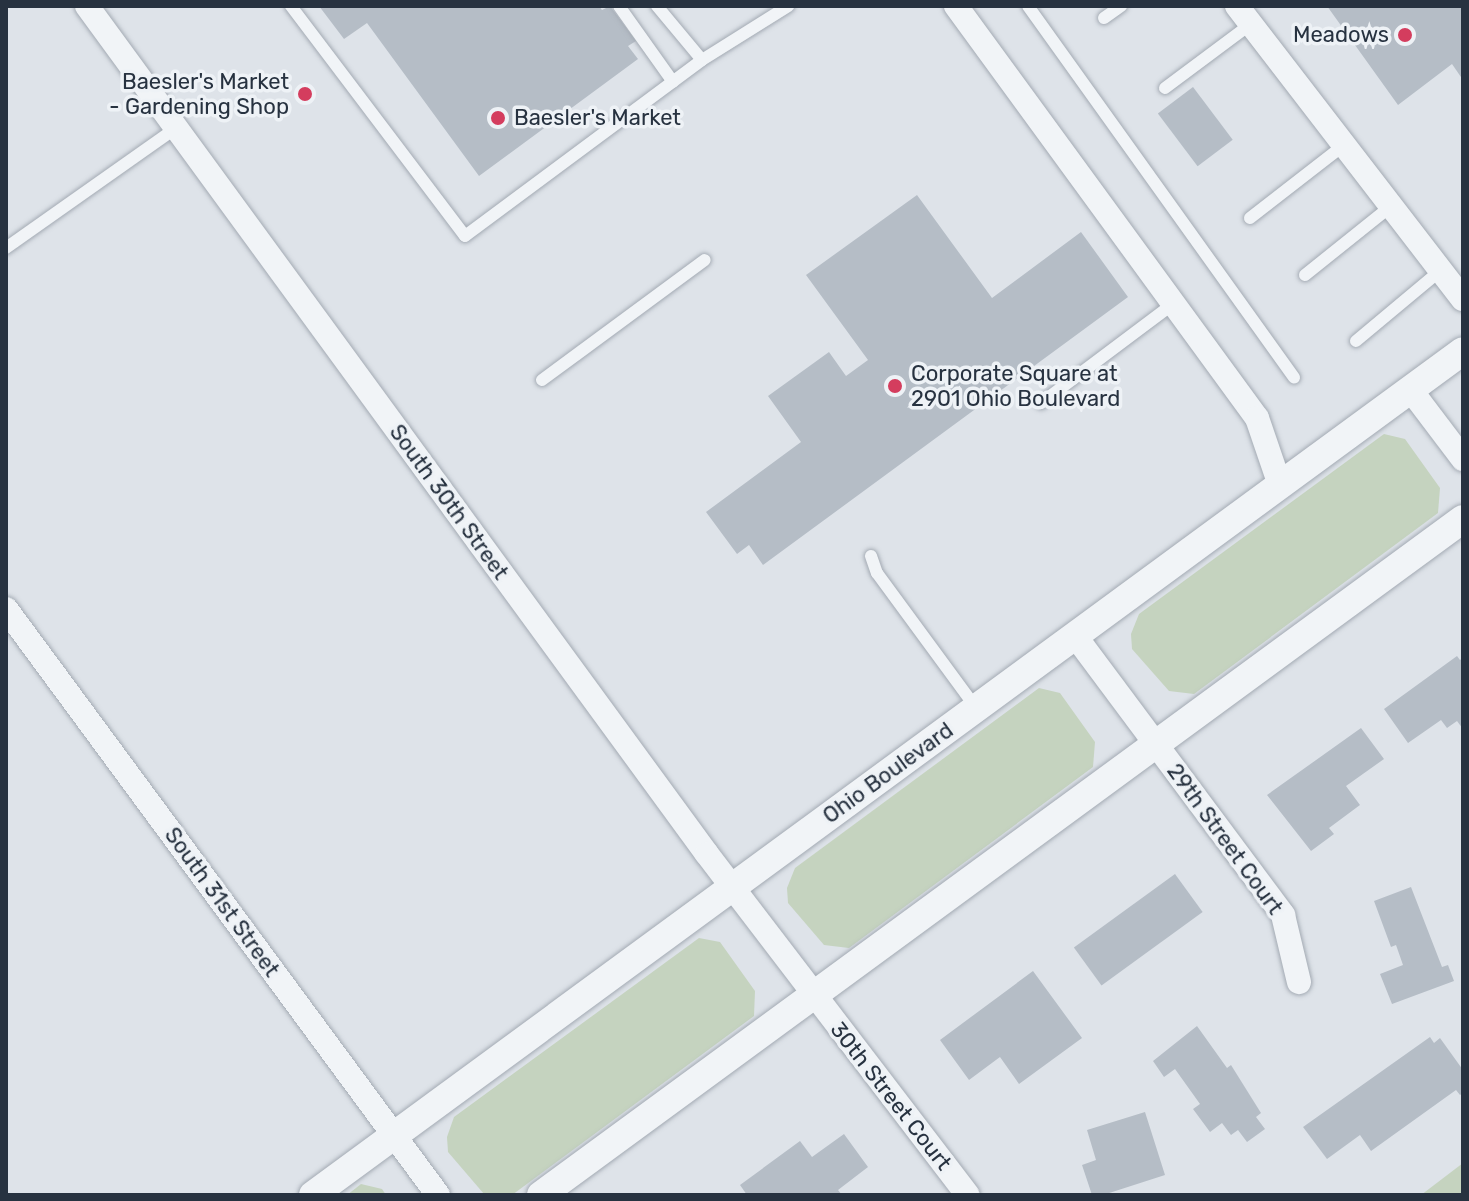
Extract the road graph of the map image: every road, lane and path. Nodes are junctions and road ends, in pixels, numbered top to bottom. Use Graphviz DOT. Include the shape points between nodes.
graph roads {
  1 [pos="87,6"];
  2 [pos="291,6"];
  3 [pos="619,6"];
  4 [pos="657,6"];
  5 [pos="788,6"];
  6 [pos="956,6"];
  7 [pos="1028,6"];
  8 [pos="1121,6"];
  9 [pos="1244,15"];
  10 [pos="1104,18"];
  11 [pos="702,60"];
  12 [pos="673,82"];
  13 [pos="1165,88"];
  14 [pos="175,129"];
  15 [pos="1344,145"];
  16 [pos="1391,206"];
  17 [pos="1250,218"];
  18 [pos="6,248"];
  19 [pos="705,260"];
  20 [pos="1441,270"];
  21 [pos="1305,275"];
  22 [pos="1463,299"];
  23 [pos="1174,303"];
  24 [pos="1356,341"];
  25 [pos="1463,351"];
  26 [pos="1294,378"];
  27 [pos="542,380"];
  28 [pos="1410,389"];
  29 [pos="1041,403"];
  30 [pos="1463,459"];
  31 [pos="1280,485"];
  32 [pos="1463,519"];
  33 [pos="871,556"];
  34 [pos="6,609"];
  35 [pos="1076,637"];
  36 [pos="977,709"];
  37 [pos="1157,745"];
  38 [pos="731,886"];
  39 [pos="1299,982"];
  40 [pos="813,996"];
  41 [pos="394,1135"];
  42 [pos="313,1195"];
  43 [pos="438,1195"];
  44 [pos="541,1195"];
  45 [pos="968,1195"];
  1 -- 14 [label="street, South 30th Street"];
  2 -- 12 [label="lane" via="465,236"];
  3 -- 12 [label="lane"];
  4 -- 11 [label="lane"];
  5 -- 11 [label="lane"];
  6 -- 23 [label="street"];
  7 -- 26 [label="lane"];
  8 -- 10 [label="lane"];
  9 -- 13 [label="lane"];
  9 -- 15 [label="street"];
  11 -- 12 [label="lane"];
  14 -- 18 [label="lane"];
  14 -- 38 [label="street, South 30th Street"];
  15 -- 16 [label="street"];
  15 -- 17 [label="lane"];
  16 -- 20 [label="street"];
  16 -- 21 [label="lane"];
  19 -- 27 [label="lane"];
  20 -- 22 [label="street"];
  20 -- 24 [label="lane"];
  23 -- 29 [label="lane"];
  23 -- 31 [label="street" via="1257,418"];
  25 -- 28 [label="street, Ohio Boulevard"];
  28 -- 30 [label="street"];
  28 -- 31 [label="street, Ohio Boulevard"];
  31 -- 35 [label="street, Ohio Boulevard"];
  32 -- 37 [label="street"];
  33 -- 36 [label="lane" via="877,573"];
  34 -- 41 [label="street, South 31st Street"];
  35 -- 36 [label="street, Ohio Boulevard"];
  35 -- 37 [label="street, 29th Street Court"];
  36 -- 38 [label="street, Ohio Boulevard"];
  37 -- 39 [label="street, 29th Street Court" via="1283,915"];
  37 -- 40 [label="street"];
  38 -- 40 [label="street, South 30th Street"];
  38 -- 41 [label="street, Ohio Boulevard"];
  40 -- 44 [label="street"];
  40 -- 45 [label="street, 30th Street Court"];
  41 -- 42 [label="street, Ohio Boulevard"];
  41 -- 43 [label="street, South 31st Street"];
}
